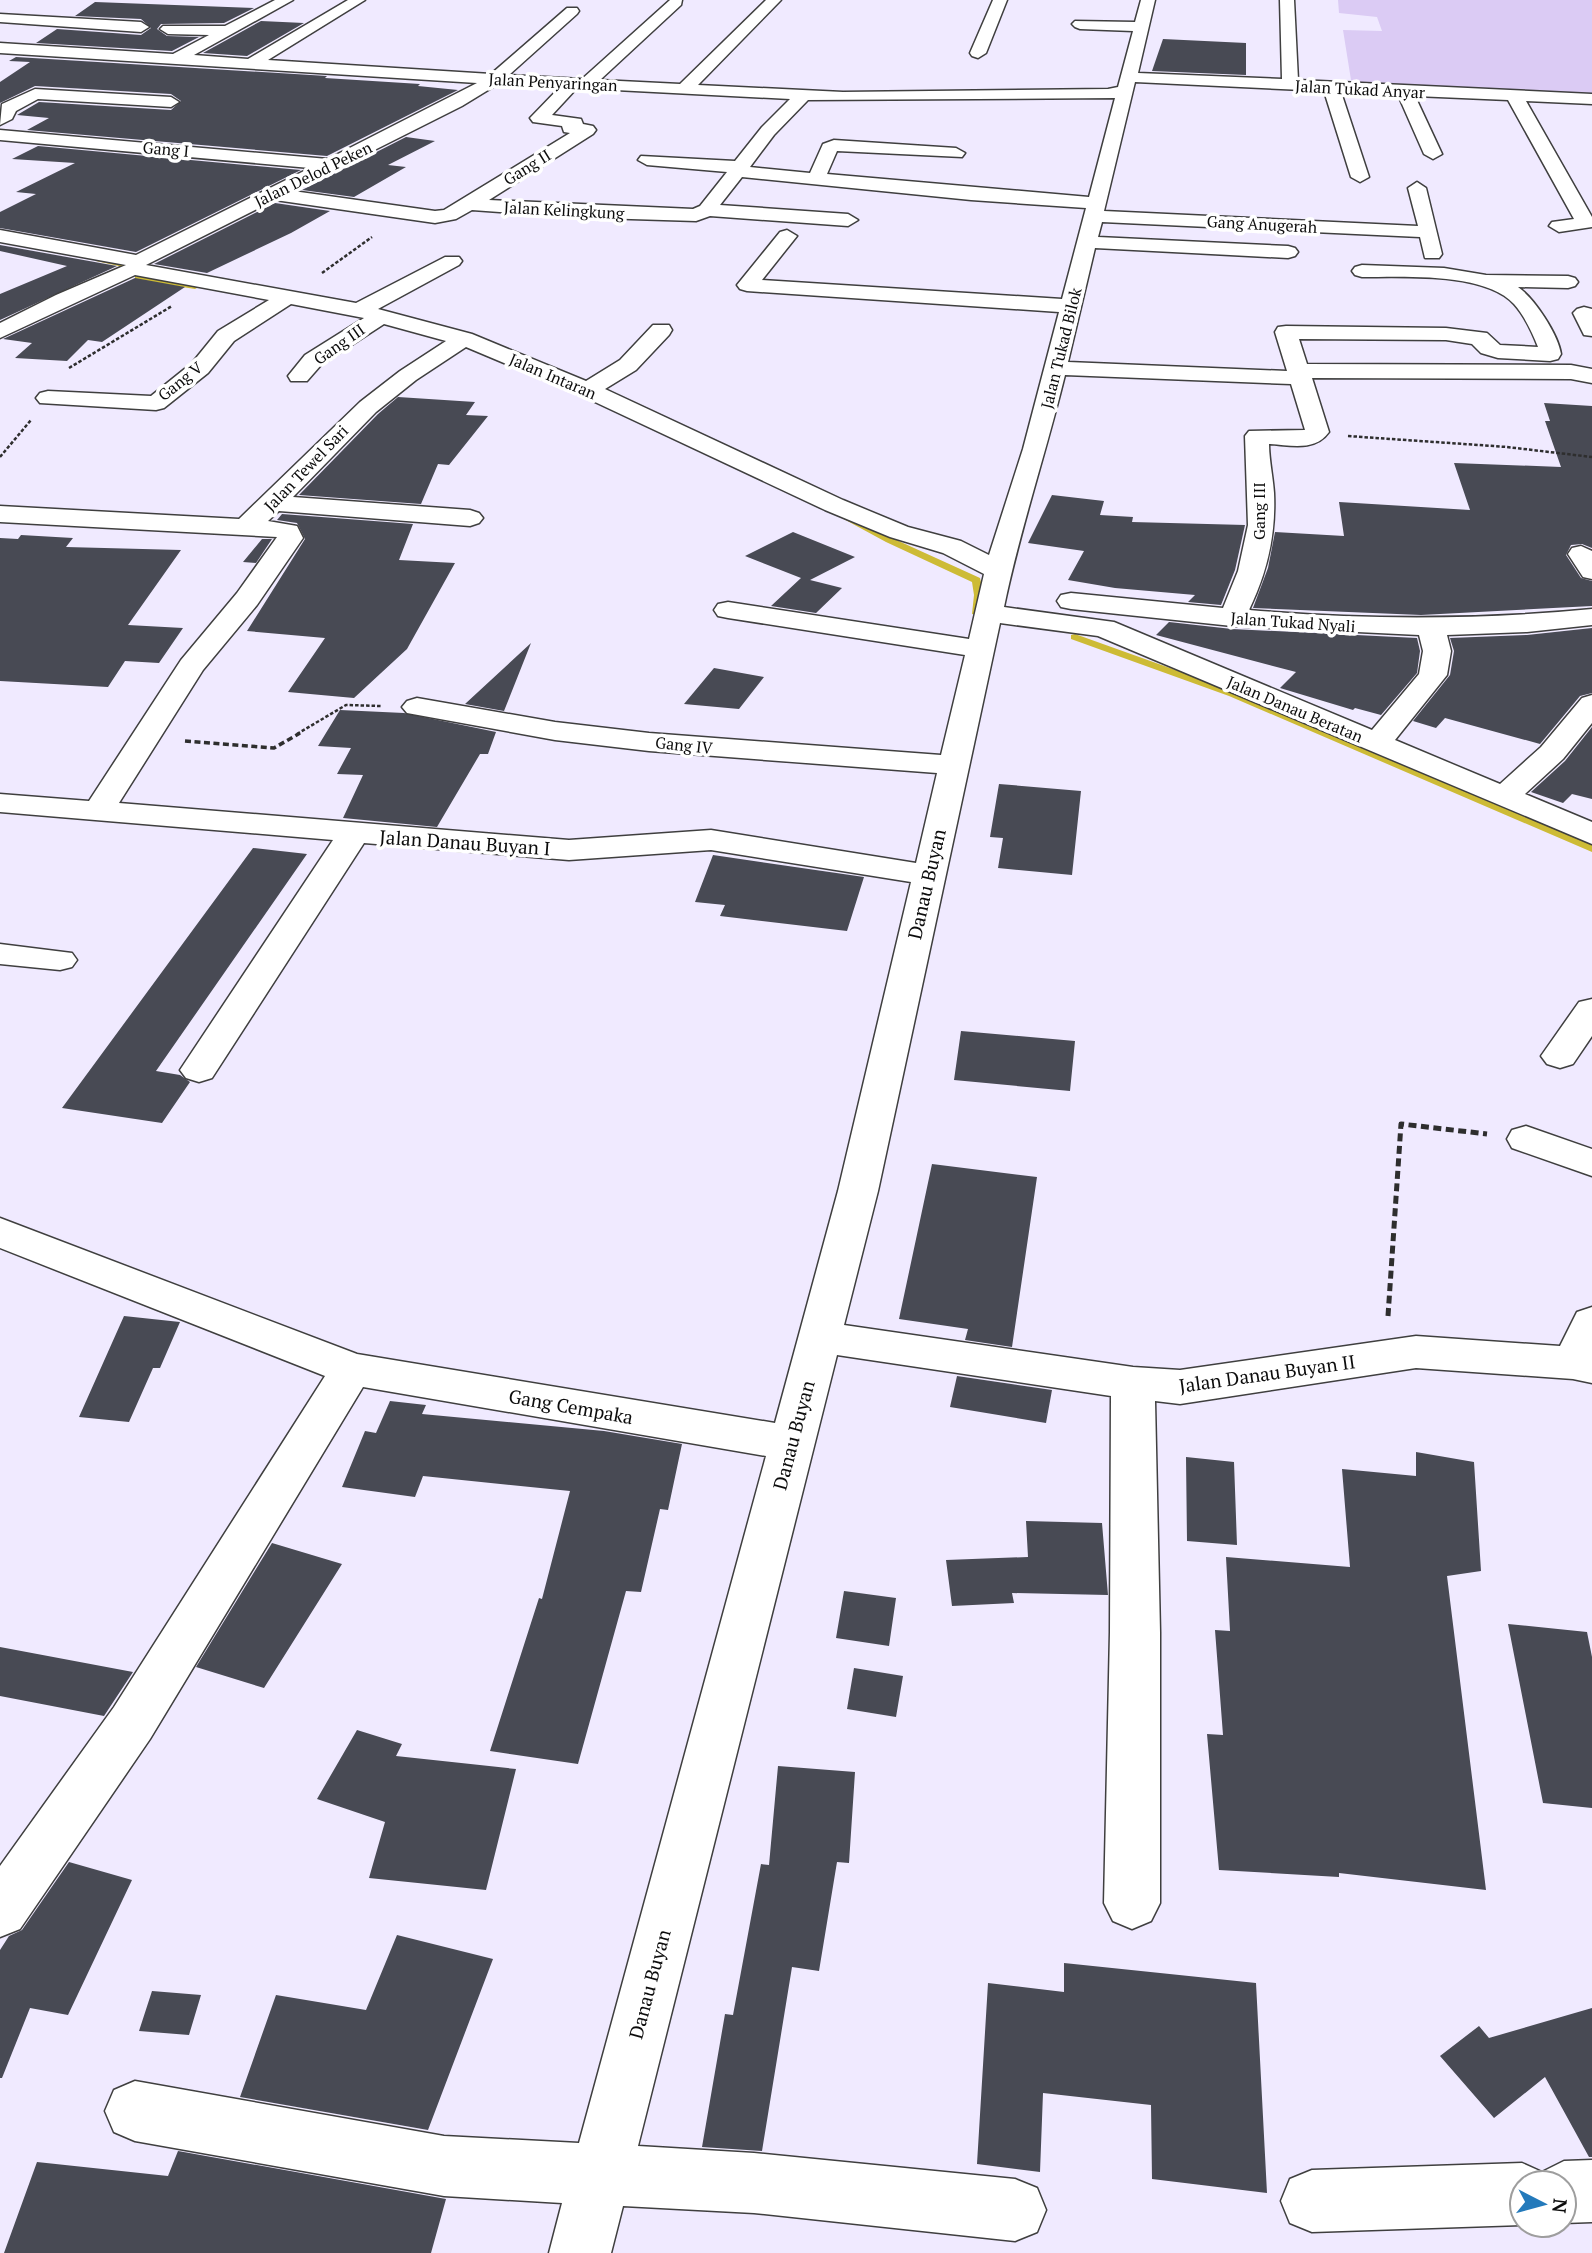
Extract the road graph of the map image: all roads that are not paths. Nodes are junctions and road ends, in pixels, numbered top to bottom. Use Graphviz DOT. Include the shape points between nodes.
graph roads {
  1 [pos="286,0"];
  2 [pos="358,0"];
  3 [pos="774,0"];
  4 [pos="1000,0"];
  5 [pos="1149,0"];
  6 [pos="1287,0"];
  7 [pos="676,2"];
  8 [pos="23,6"];
  9 [pos="198,11"];
  10 [pos="572,11"];
  11 [pos="106,12"];
  12 [pos="0,17"];
  13 [pos="82,24"];
  14 [pos="1080,24"];
  15 [pos="141,27"];
  16 [pos="1140,27"];
  17 [pos="230,31"];
  18 [pos="0,48"];
  19 [pos="314,53"];
  20 [pos="978,53"];
  21 [pos="113,54"];
  22 [pos="179,57"];
  23 [pos="1115,57"];
  24 [pos="1137,57"];
  25 [pos="252,63"];
  26 [pos="296,66"];
  27 [pos="495,79"];
  28 [pos="580,83"];
  29 [pos="1290,85"];
  30 [pos="1124,86"];
  31 [pos="1331,87"];
  32 [pos="684,89"];
  33 [pos="1405,91"];
  34 [pos="0,92"];
  35 [pos="34,94"];
  36 [pos="804,95"];
  37 [pos="1514,97"];
  38 [pos="1592,99"];
  39 [pos="171,102"];
  40 [pos="0,120"];
  41 [pos="0,135"];
  42 [pos="956,153"];
  43 [pos="1433,155"];
  44 [pos="647,160"];
  45 [pos="332,165"];
  46 [pos="738,169"];
  47 [pos="1360,177"];
  48 [pos="816,180"];
  49 [pos="1417,188"];
  50 [pos="273,194"];
  51 [pos="469,204"];
  52 [pos="1097,209"];
  53 [pos="707,210"];
  54 [pos="848,220"];
  55 [pos="1559,226"];
  56 [pos="1429,232"];
  57 [pos="0,236"];
  58 [pos="787,236"];
  59 [pos="1087,248"];
  60 [pos="1288,252"];
  61 [pos="452,261"];
  62 [pos="136,265"];
  63 [pos="1196,267"];
  64 [pos="1362,271"];
  65 [pos="1433,272"];
  66 [pos="1476,279"];
  67 [pos="1568,282"];
  68 [pos="289,296"];
  69 [pos="1071,306"];
  70 [pos="370,313"];
  71 [pos="6,325"];
  72 [pos="661,330"];
  73 [pos="464,338"];
  74 [pos="1056,368"];
  75 [pos="1299,374"];
  76 [pos="299,376"];
  77 [pos="1592,376"];
  78 [pos="588,390"];
  79 [pos="48,398"];
  80 [pos="275,503"];
  81 [pos="0,514"];
  82 [pos="470,518"];
  83 [pos="246,527"];
  84 [pos="994,595"];
  85 [pos="1041,608"];
  86 [pos="728,610"];
  87 [pos="1592,617"];
  88 [pos="1232,618"];
  89 [pos="1431,627"];
  90 [pos="1592,705"];
  91 [pos="417,707"];
  92 [pos="1377,743"];
  93 [pos="953,765"];
  94 [pos="1505,796"];
  95 [pos="0,803"];
  96 [pos="99,810"];
  97 [pos="353,834"];
  98 [pos="1592,834"];
  99 [pos="928,875"];
  100 [pos="0,954"];
  101 [pos="60,960"];
  102 [pos="1592,1010"];
  103 [pos="1560,1056"];
  104 [pos="199,1070"];
  105 [pos="1526,1139"];
  106 [pos="1592,1163"];
  107 [pos="0,1232"];
  108 [pos="1592,1323"];
  109 [pos="819,1337"];
  110 [pos="1583,1365"];
  111 [pos="352,1369"];
  112 [pos="1133,1383"];
  113 [pos="790,1443"];
  114 [pos="1132,1903"];
  115 [pos="0,1911"];
  116 [pos="135,2111"];
  117 [pos="599,2174"];
  118 [pos="1508,2194"];
  119 [pos="1312,2201"];
  120 [pos="1015,2210"];
  121 [pos="580,2253"];
  1 -- 17 [label="street"];
  2 -- 25 [label="street"];
  3 -- 32 [label="street"];
  4 -- 20 [label="street"];
  5 -- 16 [label="street, Jalan Tukad Bilok"];
  6 -- 29 [label="street"];
  7 -- 28 [label="street"];
  8 -- 12 [label="street"];
  9 -- 17 [label="street" via="168,29"];
  10 -- 27 [label="street, Jalan Delod Peken"];
  11 -- 13 [label="street"];
  12 -- 13 [label="street"];
  13 -- 15 [label="street"];
  14 -- 16 [label="street"];
  16 -- 24 [label="street, Jalan Tukad Bilok"];
  17 -- 22 [label="street"];
  18 -- 21 [label="street, Jalan Penyaringan"];
  19 -- 26 [label="street"];
  21 -- 22 [label="street, Jalan Penyaringan"];
  21 -- 35 [label="street"];
  22 -- 25 [label="street, Jalan Penyaringan"];
  23 -- 24 [label="street"];
  24 -- 30 [label="street, Jalan Tukad Bilok"];
  25 -- 26 [label="street, Jalan Penyaringan"];
  26 -- 27 [label="street, Jalan Penyaringan"];
  27 -- 28 [label="street, Jalan Penyaringan"];
  27 -- 45 [label="street, Jalan Delod Peken"];
  28 -- 32 [label="street, Jalan Penyaringan"];
  28 -- 51 [label="street, Gang II" via="539,118 575,123 570,128 587,131"];
  29 -- 30 [label="street, Jalan Tukad Anyar"];
  29 -- 31 [label="street, Jalan Tukad Anyar"];
  30 -- 36 [label="street, Jalan Penyaringan" via="871,97"];
  30 -- 52 [label="street, Jalan Tukad Bilok"];
  31 -- 33 [label="street, Jalan Tukad Anyar"];
  31 -- 47 [label="street"];
  32 -- 36 [label="street, Jalan Penyaringan"];
  33 -- 37 [label="street, Jalan Tukad Anyar"];
  33 -- 43 [label="street"];
  34 -- 35 [label="street"];
  35 -- 39 [label="street"];
  35 -- 40 [label="street" via="8,108"];
  36 -- 46 [label="street"];
  37 -- 38 [label="street, Jalan Tukad Anyar"];
  37 -- 55 [label="street" via="1586,223"];
  41 -- 45 [label="street, Gang I"];
  42 -- 48 [label="street" via="834,145"];
  44 -- 46 [label="street, Gang Anugerah"];
  45 -- 50 [label="street, Jalan Delod Peken"];
  46 -- 48 [label="street, Gang Anugerah"];
  46 -- 53 [label="street"];
  48 -- 52 [label="street, Gang Anugerah"];
  49 -- 56 [label="street"];
  50 -- 51 [label="street, Jalan Kelingkung" via="404,214 449,215"];
  50 -- 62 [label="street, Jalan Delod Peken"];
  51 -- 53 [label="street, Jalan Kelingkung" via="677,215"];
  52 -- 56 [label="street, Gang Anugerah"];
  52 -- 59 [label="street, Jalan Tukad Bilok"];
  53 -- 54 [label="street, Jalan Kelingkung"];
  56 -- 65 [label="street"];
  57 -- 62 [label="street, Jalan Intaran"];
  58 -- 69 [label="street" via="747,285"];
  59 -- 60 [label="street"];
  59 -- 63 [label="street" via="1188,256 1195,259"];
  59 -- 69 [label="street, Jalan Tukad Bilok"];
  61 -- 70 [label="street"];
  62 -- 68 [label="street, Jalan Intaran"];
  62 -- 71 [label="street, Jalan Delod Peken"];
  64 -- 65 [label="street"];
  65 -- 66 [label="street"];
  66 -- 67 [label="street"];
  66 -- 75 [label="street" via="1519,297 1548,342 1550,354 1502,352 1479,338 1446,334 1286,332"];
  68 -- 70 [label="street, Jalan Intaran"];
  68 -- 79 [label="street, Gang V" via="226,336 200,368 156,402"];
  69 -- 74 [label="street, Jalan Tukad Bilok"];
  70 -- 73 [label="street, Jalan Intaran"];
  70 -- 76 [label="street, Gang III"];
  72 -- 78 [label="street" via="628,365"];
  73 -- 78 [label="street, Jalan Intaran"];
  73 -- 80 [label="street, Jalan Tewel Sari" via="356,417"];
  74 -- 75 [label="street"];
  74 -- 84 [label="street, Jalan Tukad Bilok"];
  75 -- 77 [label="street" via="1572,372"];
  75 -- 88 [label="street, Gang III" via="1316,434 1307,439 1258,435 1259,553"];
  78 -- 84 [label="street, Jalan Intaran" via="834,505 899,532 952,547"];
  80 -- 82 [label="street"];
  80 -- 83 [label="street, Jalan Tewel Sari"];
  81 -- 83 [label="street, Jalan Tewel Sari"];
  83 -- 96 [label="street" via="288,531 290,538 191,666"];
  84 -- 85 [label="street, Jalan Danau Beratan"];
  84 -- 86 [label="street, Jalan Danau Beratan"];
  84 -- 93 [label="street, Danau Buyan"];
  85 -- 88 [label="street, Jalan Tukad Nyali"];
  85 -- 92 [label="street, Jalan Danau Beratan" via="1104,628"];
  87 -- 89 [label="street, Jalan Tukad Nyali"];
  88 -- 89 [label="street, Jalan Tukad Nyali" via="1326,626"];
  89 -- 92 [label="street" via="1437,651 1433,675"];
  90 -- 94 [label="street" via="1552,753"];
  91 -- 93 [label="street, Gang IV" via="649,742"];
  92 -- 94 [label="street, Jalan Danau Beratan"];
  93 -- 99 [label="street, Danau Buyan"];
  94 -- 98 [label="street, Jalan Danau Beratan"];
  95 -- 96 [label="street, Jalan Danau Buyan I"];
  96 -- 97 [label="street, Jalan Danau Buyan I"];
  97 -- 99 [label="street, Jalan Danau Buyan I" via="569,850 711,840"];
  97 -- 104 [label="street"];
  99 -- 109 [label="street, Danau Buyan" via="858,1191"];
  100 -- 101 [label="street"];
  102 -- 103 [label="street"];
  105 -- 106 [label="street"];
  107 -- 111 [label="street, Gang Cempaka"];
  108 -- 110 [label="street"];
  109 -- 112 [label="street, Jalan Danau Buyan II"];
  109 -- 113 [label="street, Danau Buyan"];
  110 -- 112 [label="street, Jalan Danau Buyan II" via="1416,1352 1180,1387"];
  111 -- 113 [label="street, Gang Cempaka"];
  111 -- 115 [label="street" via="132,1723"];
  112 -- 114 [label="street"];
  113 -- 117 [label="street, Danau Buyan"];
  116 -- 117 [label="street" via="444,2166"];
  117 -- 120 [label="street" via="754,2183"];
  117 -- 121 [label="street, Danau Buyan"];
  118 -- 119 [label="street"];
}
